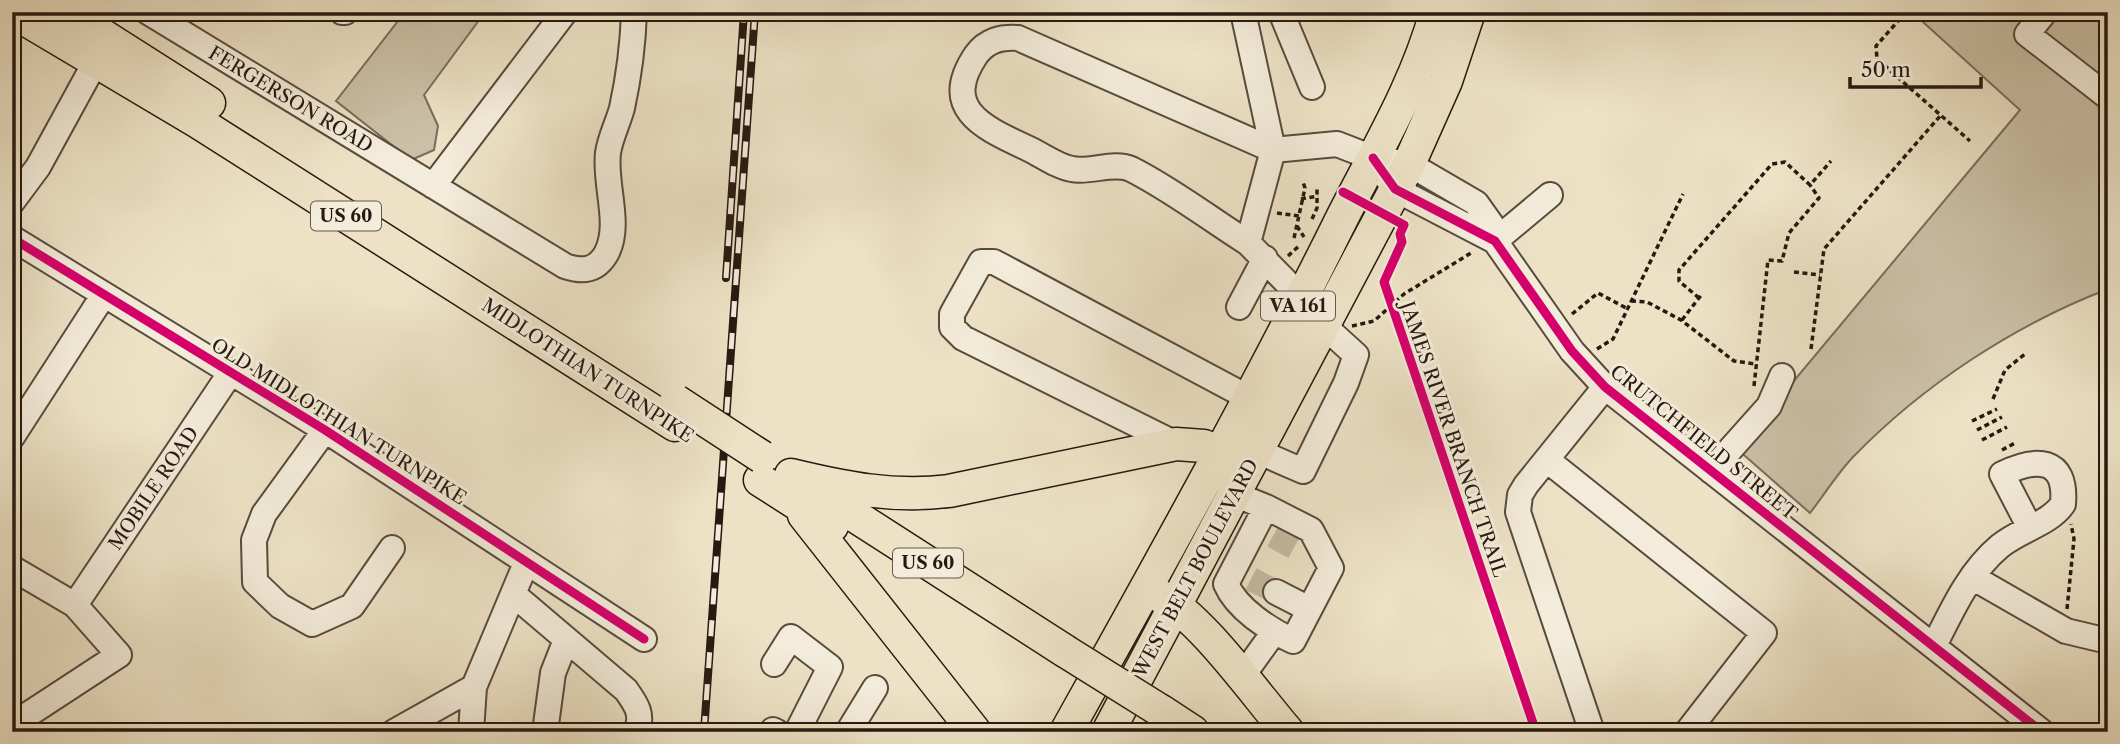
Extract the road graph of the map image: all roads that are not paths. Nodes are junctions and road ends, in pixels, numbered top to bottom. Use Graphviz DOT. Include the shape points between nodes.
graph roads {
  1 [pos="13,12"];
  2 [pos="148,12"];
  3 [pos="565,12"];
  4 [pos="634,12"];
  5 [pos="1243,12"];
  6 [pos="1281,12"];
  7 [pos="1436,12"];
  8 [pos="1469,12"];
  9 [pos="2045,12"];
  10 [pos="86,33"];
  11 [pos="1312,88"];
  12 [pos="2108,97"];
  13 [pos="1273,150"];
  14 [pos="1373,158"];
  15 [pos="1402,177"];
  16 [pos="433,186"];
  17 [pos="1550,195"];
  18 [pos="12,202"];
  19 [pos="12,238"];
  20 [pos="1485,245"];
  21 [pos="1265,253"];
  22 [pos="103,296"];
  23 [pos="1302,298"];
  24 [pos="1239,307"];
  25 [pos="1334,322"];
  26 [pos="231,372"];
  27 [pos="1782,376"];
  28 [pos="1605,387"];
  29 [pos="1251,399"];
  30 [pos="325,430"];
  31 [pos="12,437"];
  32 [pos="1176,444"];
  33 [pos="1247,453"];
  34 [pos="1547,460"];
  35 [pos="1711,471"];
  36 [pos="790,486"];
  37 [pos="1234,494"];
  38 [pos="1265,523"];
  39 [pos="2029,526"];
  40 [pos="1210,540"];
  41 [pos="392,548"];
  42 [pos="1298,550"];
  43 [pos="527,563"];
  44 [pos="12,568"];
  45 [pos="1242,568"];
  46 [pos="1331,568"];
  47 [pos="1972,577"];
  48 [pos="1146,588"];
  49 [pos="1276,592"];
  50 [pos="513,594"];
  51 [pos="1177,604"];
  52 [pos="75,605"];
  53 [pos="1310,609"];
  54 [pos="1274,632"];
  55 [pos="644,639"];
  56 [pos="566,640"];
  57 [pos="2108,641"];
  58 [pos="1934,646"];
  59 [pos="774,664"];
  60 [pos="1241,678"];
  61 [pos="474,687"];
  62 [pos="875,688"];
  63 [pos="1158,723"];
  64 [pos="12,725"];
  65 [pos="782,731"];
  66 [pos="394,732"];
  67 [pos="471,732"];
  68 [pos="545,732"];
  69 [pos="636,732"];
  70 [pos="848,732"];
  71 [pos="975,732"];
  72 [pos="1066,732"];
  73 [pos="1108,732"];
  74 [pos="1193,732"];
  75 [pos="1288,732"];
  76 [pos="1592,732"];
  77 [pos="1687,732"];
  78 [pos="2042,732"];
  1 -- 10 [label="main road, MIDLOTHIAN TURNPIKE / US 60"];
  2 -- 16 [label="street, FERGERSON ROAD"];
  3 -- 16 [label="street"];
  4 -- 16 [label="street, FERGERSON ROAD" via="622,109 608,154 610,241 594,267 578,270 565,266"];
  5 -- 13 [label="street"];
  6 -- 11 [label="street"];
  7 -- 14 [label="main road, VA 161" via="1409,86"];
  8 -- 15 [label="main road, VA 161" via="1446,81"];
  9 -- 12 [label="street" via="2027,34"];
  10 -- 18 [label="street" via="38,167"];
  10 -- 36 [label="main road, MIDLOTHIAN TURNPIKE / US 60" via="221,136"];
  13 -- 14 [label="street" via="1337,144"];
  13 -- 21 [label="street"];
  13 -- 21 [label="street" via="1018,38 1003,37 986,44 962,86 964,103 974,120 1001,136 1072,169 1128,167"];
  14 -- 15 [label="street, CRUTCHFIELD STREET"];
  14 -- 23 [label="main road, VA 161"];
  15 -- 20 [label="street, CRUTCHFIELD STREET"];
  15 -- 25 [label="main road, VA 161"];
  17 -- 20 [label="street"];
  19 -- 22 [label="street, OLD MIDLOTHIAN TURNPIKE"];
  20 -- 28 [label="street, CRUTCHFIELD STREET"];
  21 -- 23 [label="street"];
  21 -- 24 [label="street"];
  22 -- 26 [label="street, OLD MIDLOTHIAN TURNPIKE"];
  22 -- 31 [label="street"];
  23 -- 25 [label="street"];
  23 -- 29 [label="main road, VA 161"];
  25 -- 33 [label="main road, VA 161"];
  25 -- 33 [label="street" via="1356,355 1303,471"];
  26 -- 30 [label="street, OLD MIDLOTHIAN TURNPIKE"];
  26 -- 52 [label="street, MOBILE ROAD"];
  27 -- 35 [label="street" via="1769,406"];
  28 -- 34 [label="street"];
  28 -- 35 [label="street, CRUTCHFIELD STREET"];
  29 -- 32 [label="street" via="994,262 981,262 953,314 952,327 963,338"];
  29 -- 33 [label="main road, VA 161"];
  30 -- 41 [label="street" via="264,514 254,540 255,582 280,606 312,624 352,606"];
  30 -- 43 [label="street, OLD MIDLOTHIAN TURNPIKE"];
  32 -- 33 [label="main road"];
  32 -- 36 [label="main road" via="961,489 911,495"];
  33 -- 37 [label="main road, WEST BELT BOULEVARD / VA 161"];
  33 -- 48 [label="main road, WEST BELT BOULEVARD / VA 161"];
  34 -- 76 [label="street" via="1520,495 1518,512"];
  34 -- 77 [label="street" via="1764,633"];
  35 -- 58 [label="street, CRUTCHFIELD STREET"];
  36 -- 63 [label="main road, MIDLOTHIAN TURNPIKE / US 60"];
  36 -- 71 [label="main road" via="821,534"];
  37 -- 38 [label="street"];
  37 -- 40 [label="main road, WEST BELT BOULEVARD / VA 161"];
  38 -- 45 [label="street"];
  38 -- 46 [label="street" via="1311,530"];
  39 -- 47 [label="street" via="2001,546"];
  40 -- 45 [label="street"];
  40 -- 51 [label="main road, WEST BELT BOULEVARD / VA 161"];
  42 -- 46 [label="street"];
  43 -- 50 [label="street"];
  43 -- 55 [label="street, OLD MIDLOTHIAN TURNPIKE"];
  44 -- 52 [label="street"];
  45 -- 54 [label="street" via="1226,584 1232,597"];
  46 -- 53 [label="street"];
  47 -- 57 [label="street" via="2066,631"];
  47 -- 58 [label="street"];
  48 -- 51 [label="main road"];
  48 -- 72 [label="main road, WEST BELT BOULEVARD / VA 161"];
  49 -- 53 [label="street"];
  50 -- 56 [label="street"];
  50 -- 61 [label="street"];
  51 -- 60 [label="main road"];
  51 -- 73 [label="main road, WEST BELT BOULEVARD / VA 161"];
  52 -- 64 [label="street" via="119,655"];
  53 -- 54 [label="street" via="1293,642"];
  54 -- 60 [label="street"];
  56 -- 68 [label="street" via="553,673"];
  56 -- 69 [label="street" via="626,690 638,707"];
  58 -- 78 [label="street, CRUTCHFIELD STREET"];
  59 -- 65 [label="street" via="790,637 830,667"];
  60 -- 75 [label="main road"];
  61 -- 66 [label="street"];
  61 -- 67 [label="street"];
  62 -- 70 [label="street"];
  63 -- 74 [label="main road, MIDLOTHIAN TURNPIKE / US 60"];
}
